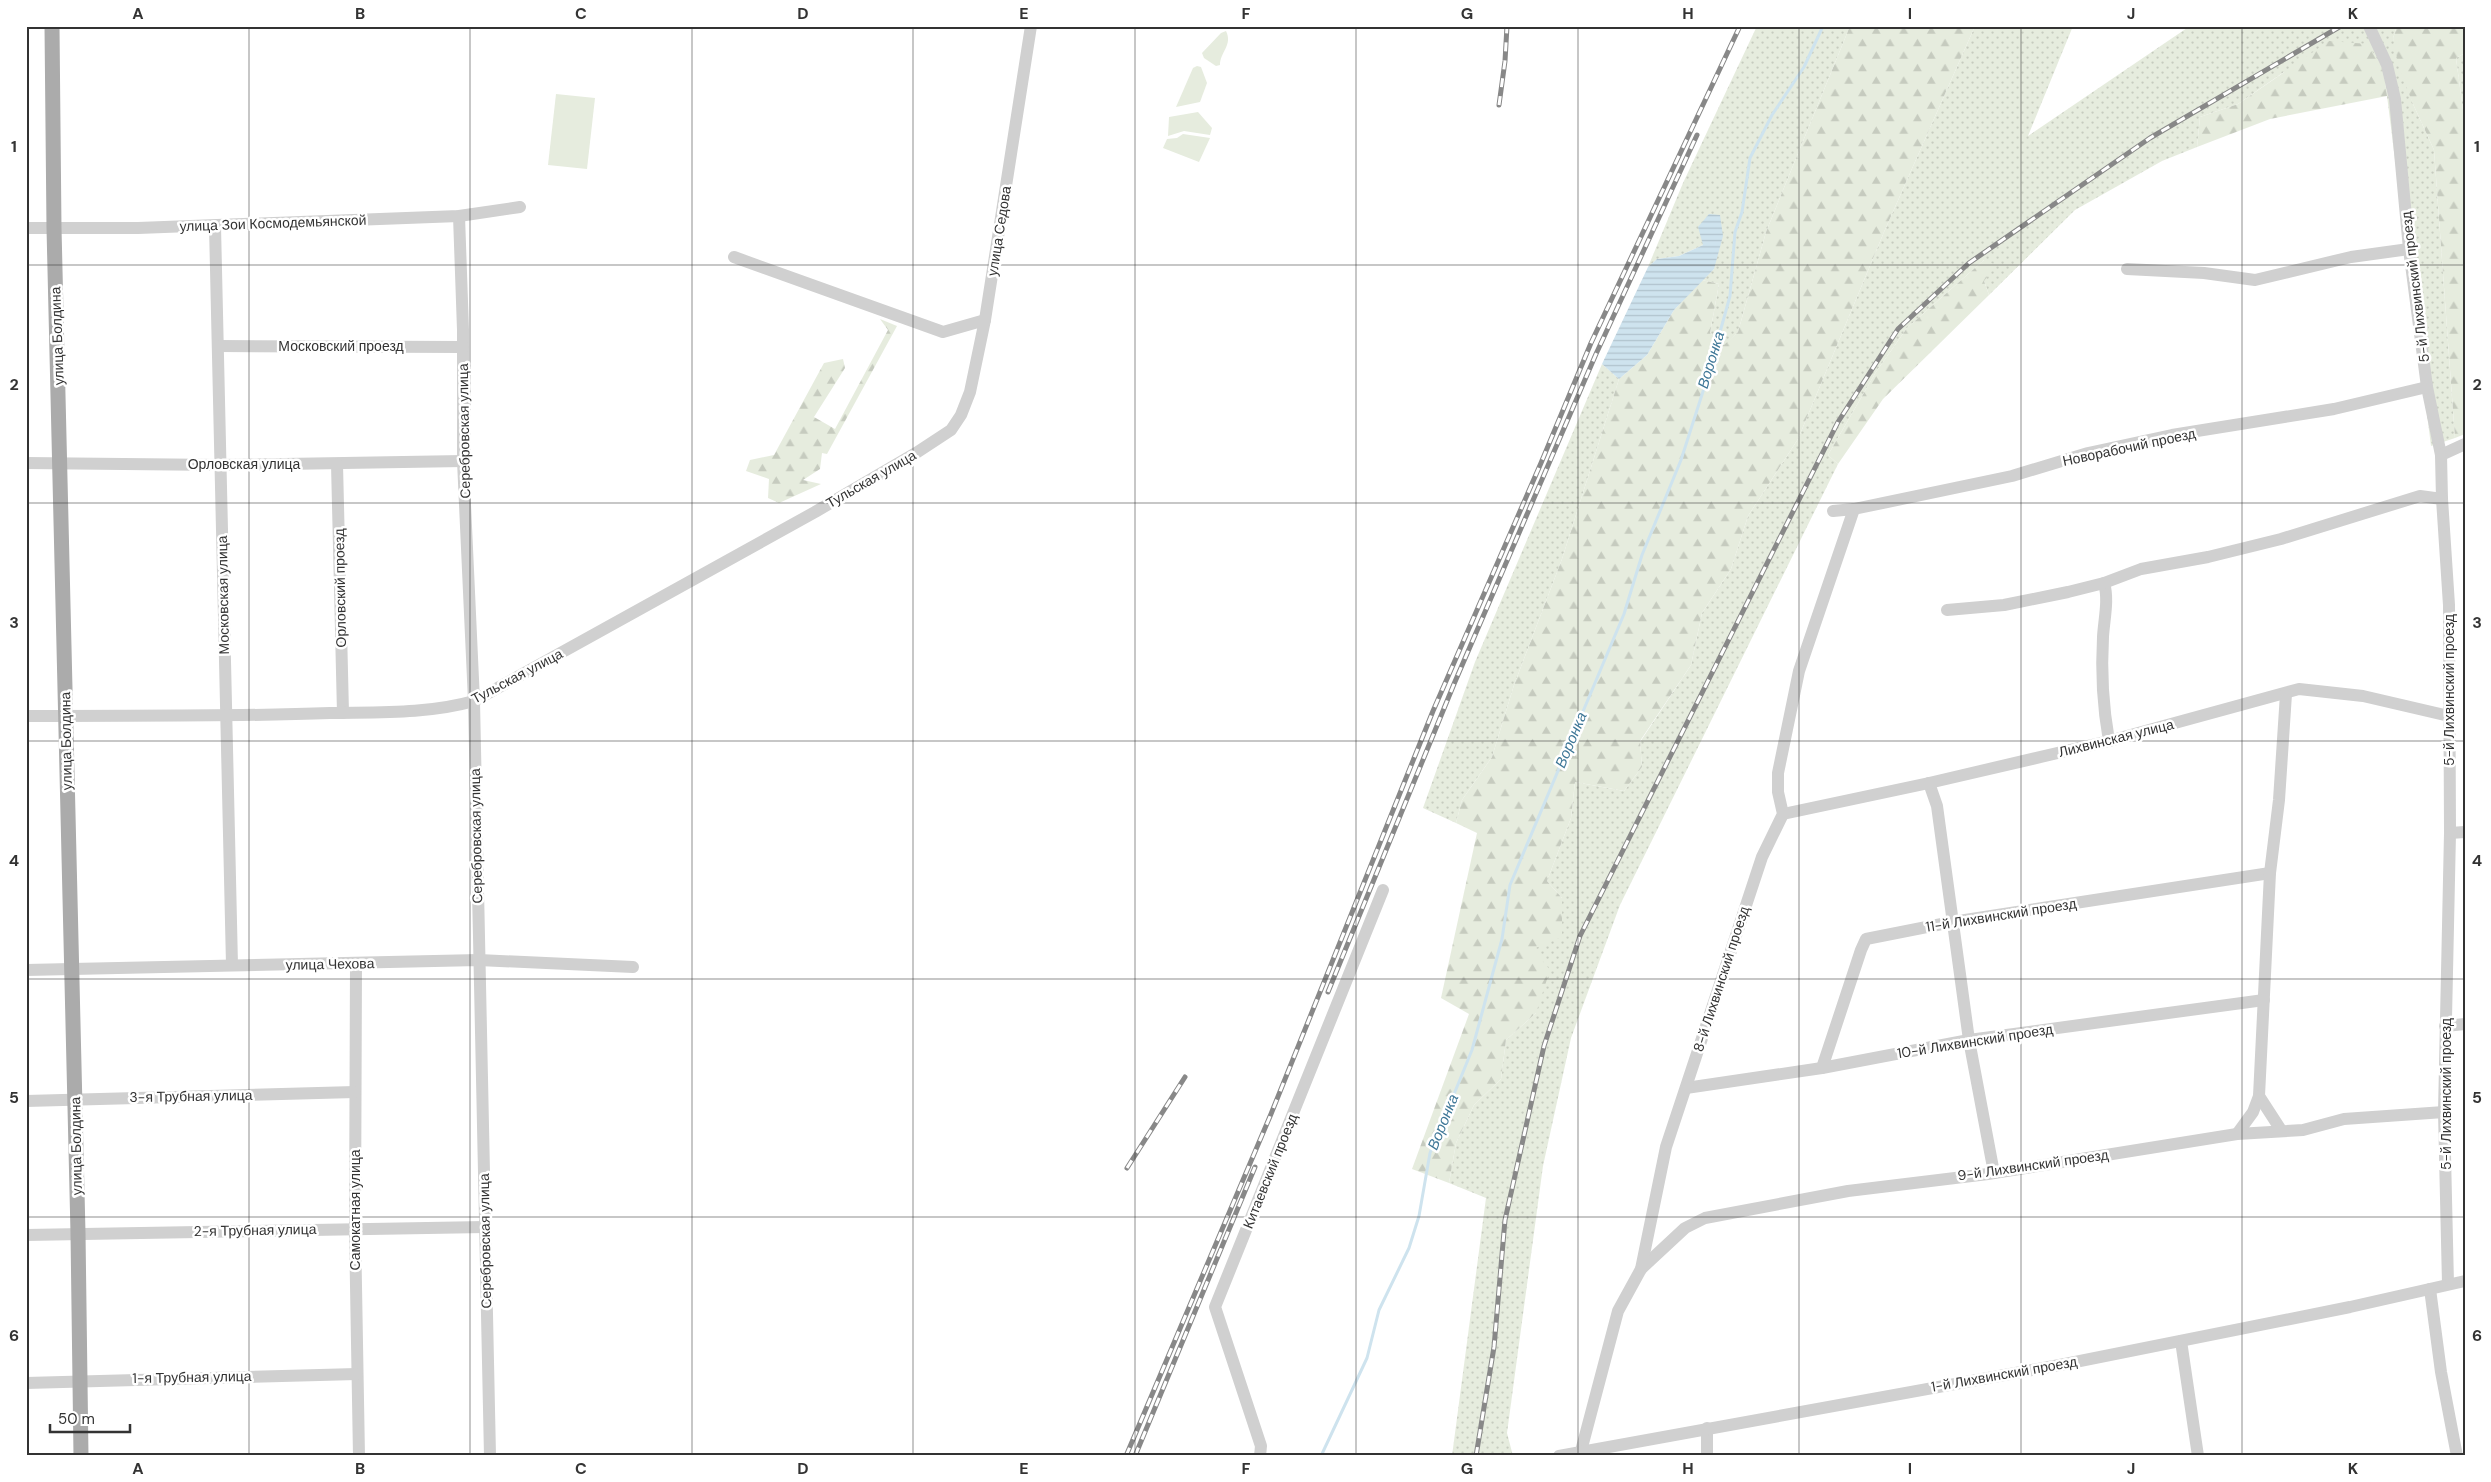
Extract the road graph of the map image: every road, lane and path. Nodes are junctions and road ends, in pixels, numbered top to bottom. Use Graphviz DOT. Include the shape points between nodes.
graph roads {
  1 [pos="52,26"];
  2 [pos="1031,26"];
  3 [pos="2369,26"];
  4 [pos="520,207"];
  5 [pos="459,216"];
  6 [pos="216,226"];
  7 [pos="26,228"];
  8 [pos="54,228"];
  9 [pos="2409,249"];
  10 [pos="734,257"];
  11 [pos="2127,269"];
  12 [pos="986,320"];
  13 [pos="219,346"];
  14 [pos="463,347"];
  15 [pos="2427,387"];
  16 [pos="951,430"];
  17 [pos="2465,444"];
  18 [pos="2441,455"];
  19 [pos="463,461"];
  20 [pos="26,463"];
  21 [pos="60,463"];
  22 [pos="337,464"];
  23 [pos="221,465"];
  24 [pos="2442,499"];
  25 [pos="1854,509"];
  26 [pos="1833,511"];
  27 [pos="2104,583"];
  28 [pos="1947,610"];
  29 [pos="2286,694"];
  30 [pos="474,701"];
  31 [pos="342,713"];
  32 [pos="26,716"];
  33 [pos="65,716"];
  34 [pos="2449,716"];
  35 [pos="226,717"];
  36 [pos="2108,741"];
  37 [pos="1928,783"];
  38 [pos="1784,814"];
  39 [pos="2465,832"];
  40 [pos="2450,833"];
  41 [pos="2270,873"];
  42 [pos="1383,890"];
  43 [pos="1952,922"];
  44 [pos="479,960"];
  45 [pos="356,964"];
  46 [pos="232,965"];
  47 [pos="633,967"];
  48 [pos="26,970"];
  49 [pos="71,970"];
  50 [pos="2264,1000"];
  51 [pos="2465,1024"];
  52 [pos="2445,1026"];
  53 [pos="1969,1040"];
  54 [pos="1822,1068"];
  55 [pos="1686,1088"];
  56 [pos="355,1092"];
  57 [pos="2259,1096"];
  58 [pos="75,1099"];
  59 [pos="26,1101"];
  60 [pos="2444,1112"];
  61 [pos="2281,1130"];
  62 [pos="2237,1134"];
  63 [pos="1994,1173"];
  64 [pos="485,1227"];
  65 [pos="355,1228"];
  66 [pos="78,1233"];
  67 [pos="26,1235"];
  68 [pos="1641,1269"];
  69 [pos="2465,1281"];
  70 [pos="2448,1284"];
  71 [pos="2430,1289"];
  72 [pos="2181,1340"];
  73 [pos="357,1374"];
  74 [pos="79,1380"];
  75 [pos="26,1382"];
  76 [pos="1707,1428"];
  77 [pos="1580,1451"];
  78 [pos="81,1456"];
  79 [pos="359,1456"];
  80 [pos="490,1456"];
  81 [pos="1260,1456"];
  82 [pos="1559,1456"];
  83 [pos="1707,1456"];
  84 [pos="2198,1456"];
  85 [pos="2457,1456"];
  1 -- 8 [label="main road, улица Болдина"];
  2 -- 12 [label="street, улица Седова"];
  3 -- 9 [label="street, 5-й Лихвинский проезд" via="2387,65 2395,99"];
  4 -- 5 [label="street, улица Зои Космодемьянской"];
  5 -- 6 [label="street, улица Зои Космодемьянской"];
  5 -- 14 [label="street, Серебровская улица"];
  6 -- 8 [label="street, улица Зои Космодемьянской"];
  6 -- 13 [label="street, Московская улица"];
  7 -- 8 [label="street, улица Зои Космодемьянской"];
  8 -- 21 [label="main road, улица Болдина"];
  9 -- 11 [label="street" via="2351,257 2255,280"];
  9 -- 15 [label="street, 5-й Лихвинский проезд"];
  10 -- 12 [label="street" via="943,332"];
  12 -- 16 [label="street, улица Седова" via="970,392"];
  13 -- 14 [label="street, Московский проезд"];
  13 -- 23 [label="street, Московская улица"];
  14 -- 19 [label="street, Серебровская улица"];
  15 -- 18 [label="street, 5-й Лихвинский проезд"];
  15 -- 25 [label="street, Новорабочий проезд" via="2334,409 2172,435 2088,453 2012,476"];
  16 -- 30 [label="street, Тульская улица" via="815,512"];
  17 -- 18 [label="street"];
  18 -- 24 [label="street, 5-й Лихвинский проезд"];
  19 -- 22 [label="street, Орловская улица"];
  19 -- 30 [label="street, Серебровская улица"];
  20 -- 21 [label="street, Орловская улица"];
  21 -- 23 [label="street, Орловская улица"];
  21 -- 33 [label="main road, улица Болдина"];
  22 -- 23 [label="street, Орловская улица"];
  22 -- 31 [label="street, Орловский проезд"];
  23 -- 35 [label="street, Московская улица"];
  24 -- 27 [label="street" via="2420,496 2281,539 2141,568"];
  24 -- 34 [label="street, 5-й Лихвинский проезд" via="2449,605"];
  25 -- 26 [label="street, Новорабочий проезд"];
  25 -- 38 [label="street" via="1799,671 1778,773 1778,792"];
  27 -- 28 [label="street" via="2004,605"];
  27 -- 36 [label="street" via="2107,593 2103,707"];
  29 -- 34 [label="street, Лихвинская улица" via="2299,690 2363,696"];
  29 -- 36 [label="street, Лихвинская улица"];
  29 -- 41 [label="street"];
  30 -- 31 [label="street, Тульская улица" via="419,710"];
  30 -- 44 [label="street, Серебровская улица"];
  31 -- 35 [label="street, Тульская улица"];
  32 -- 33 [label="street, Тульская улица"];
  33 -- 35 [label="street, Тульская улица"];
  33 -- 49 [label="main road, улица Болдина"];
  34 -- 40 [label="street, 5-й Лихвинский проезд"];
  35 -- 46 [label="street, Московская улица"];
  36 -- 37 [label="street, Лихвинская улица"];
  37 -- 38 [label="street, Лихвинская улица"];
  37 -- 43 [label="street" via="1937,806"];
  38 -- 55 [label="street, 8-й Лихвинский проезд" via="1762,857"];
  39 -- 40 [label="street"];
  40 -- 52 [label="street, 5-й Лихвинский проезд"];
  41 -- 43 [label="street, 11-й Лихвинский проезд"];
  41 -- 50 [label="street"];
  42 -- 81 [label="street, Китаевский проезд" via="1215,1307 1261,1446"];
  43 -- 53 [label="street"];
  43 -- 54 [label="street, 11-й Лихвинский проезд" via="1864,942"];
  44 -- 45 [label="street, улица Чехова"];
  44 -- 47 [label="street, улица Чехова"];
  44 -- 64 [label="street, Серебровская улица"];
  45 -- 46 [label="street, улица Чехова"];
  45 -- 56 [label="street, Самокатная улица"];
  46 -- 49 [label="street, улица Чехова"];
  48 -- 49 [label="street, улица Чехова"];
  49 -- 58 [label="main road, улица Болдина"];
  50 -- 53 [label="street, 10-й Лихвинский проезд"];
  50 -- 57 [label="street"];
  51 -- 52 [label="street"];
  52 -- 60 [label="street, 5-й Лихвинский проезд"];
  53 -- 54 [label="street, 10-й Лихвинский проезд"];
  53 -- 63 [label="street"];
  54 -- 55 [label="street, 10-й Лихвинский проезд"];
  55 -- 68 [label="street, 8-й Лихвинский проезд" via="1661,1166"];
  56 -- 58 [label="street, 3-я Трубная улица"];
  56 -- 65 [label="street, Самокатная улица"];
  57 -- 61 [label="street"];
  57 -- 62 [label="street"];
  58 -- 59 [label="street, 3-я Трубная улица"];
  58 -- 66 [label="main road, улица Болдина"];
  60 -- 61 [label="street, 9-й Лихвинский проезд" via="2344,1119 2303,1130"];
  60 -- 70 [label="street, 5-й Лихвинский проезд"];
  61 -- 62 [label="street, 9-й Лихвинский проезд"];
  62 -- 63 [label="street, 9-й Лихвинский проезд"];
  63 -- 68 [label="street, 9-й Лихвинский проезд" via="1848,1191 1705,1218 1685,1228"];
  64 -- 65 [label="street, 2-я Трубная улица"];
  64 -- 80 [label="street, Серебровская улица"];
  65 -- 66 [label="street, 2-я Трубная улица"];
  65 -- 73 [label="street, Самокатная улица"];
  66 -- 67 [label="street, 2-я Трубная улица"];
  66 -- 74 [label="main road, улица Болдина"];
  68 -- 77 [label="street, 8-й Лихвинский проезд" via="1618,1311"];
  69 -- 70 [label="street, 1-й Лихвинский проезд"];
  70 -- 71 [label="street, 1-й Лихвинский проезд"];
  71 -- 72 [label="street, 1-й Лихвинский проезд"];
  71 -- 85 [label="street"];
  72 -- 76 [label="street, 1-й Лихвинский проезд"];
  72 -- 84 [label="street"];
  73 -- 74 [label="street, 1-я Трубная улица"];
  73 -- 79 [label="street, Самокатная улица"];
  74 -- 75 [label="street, 1-я Трубная улица"];
  74 -- 78 [label="main road, улица Болдина"];
  76 -- 77 [label="street, 1-й Лихвинский проезд"];
  76 -- 83 [label="street"];
  77 -- 82 [label="street, 1-й Лихвинский проезд"];
}
